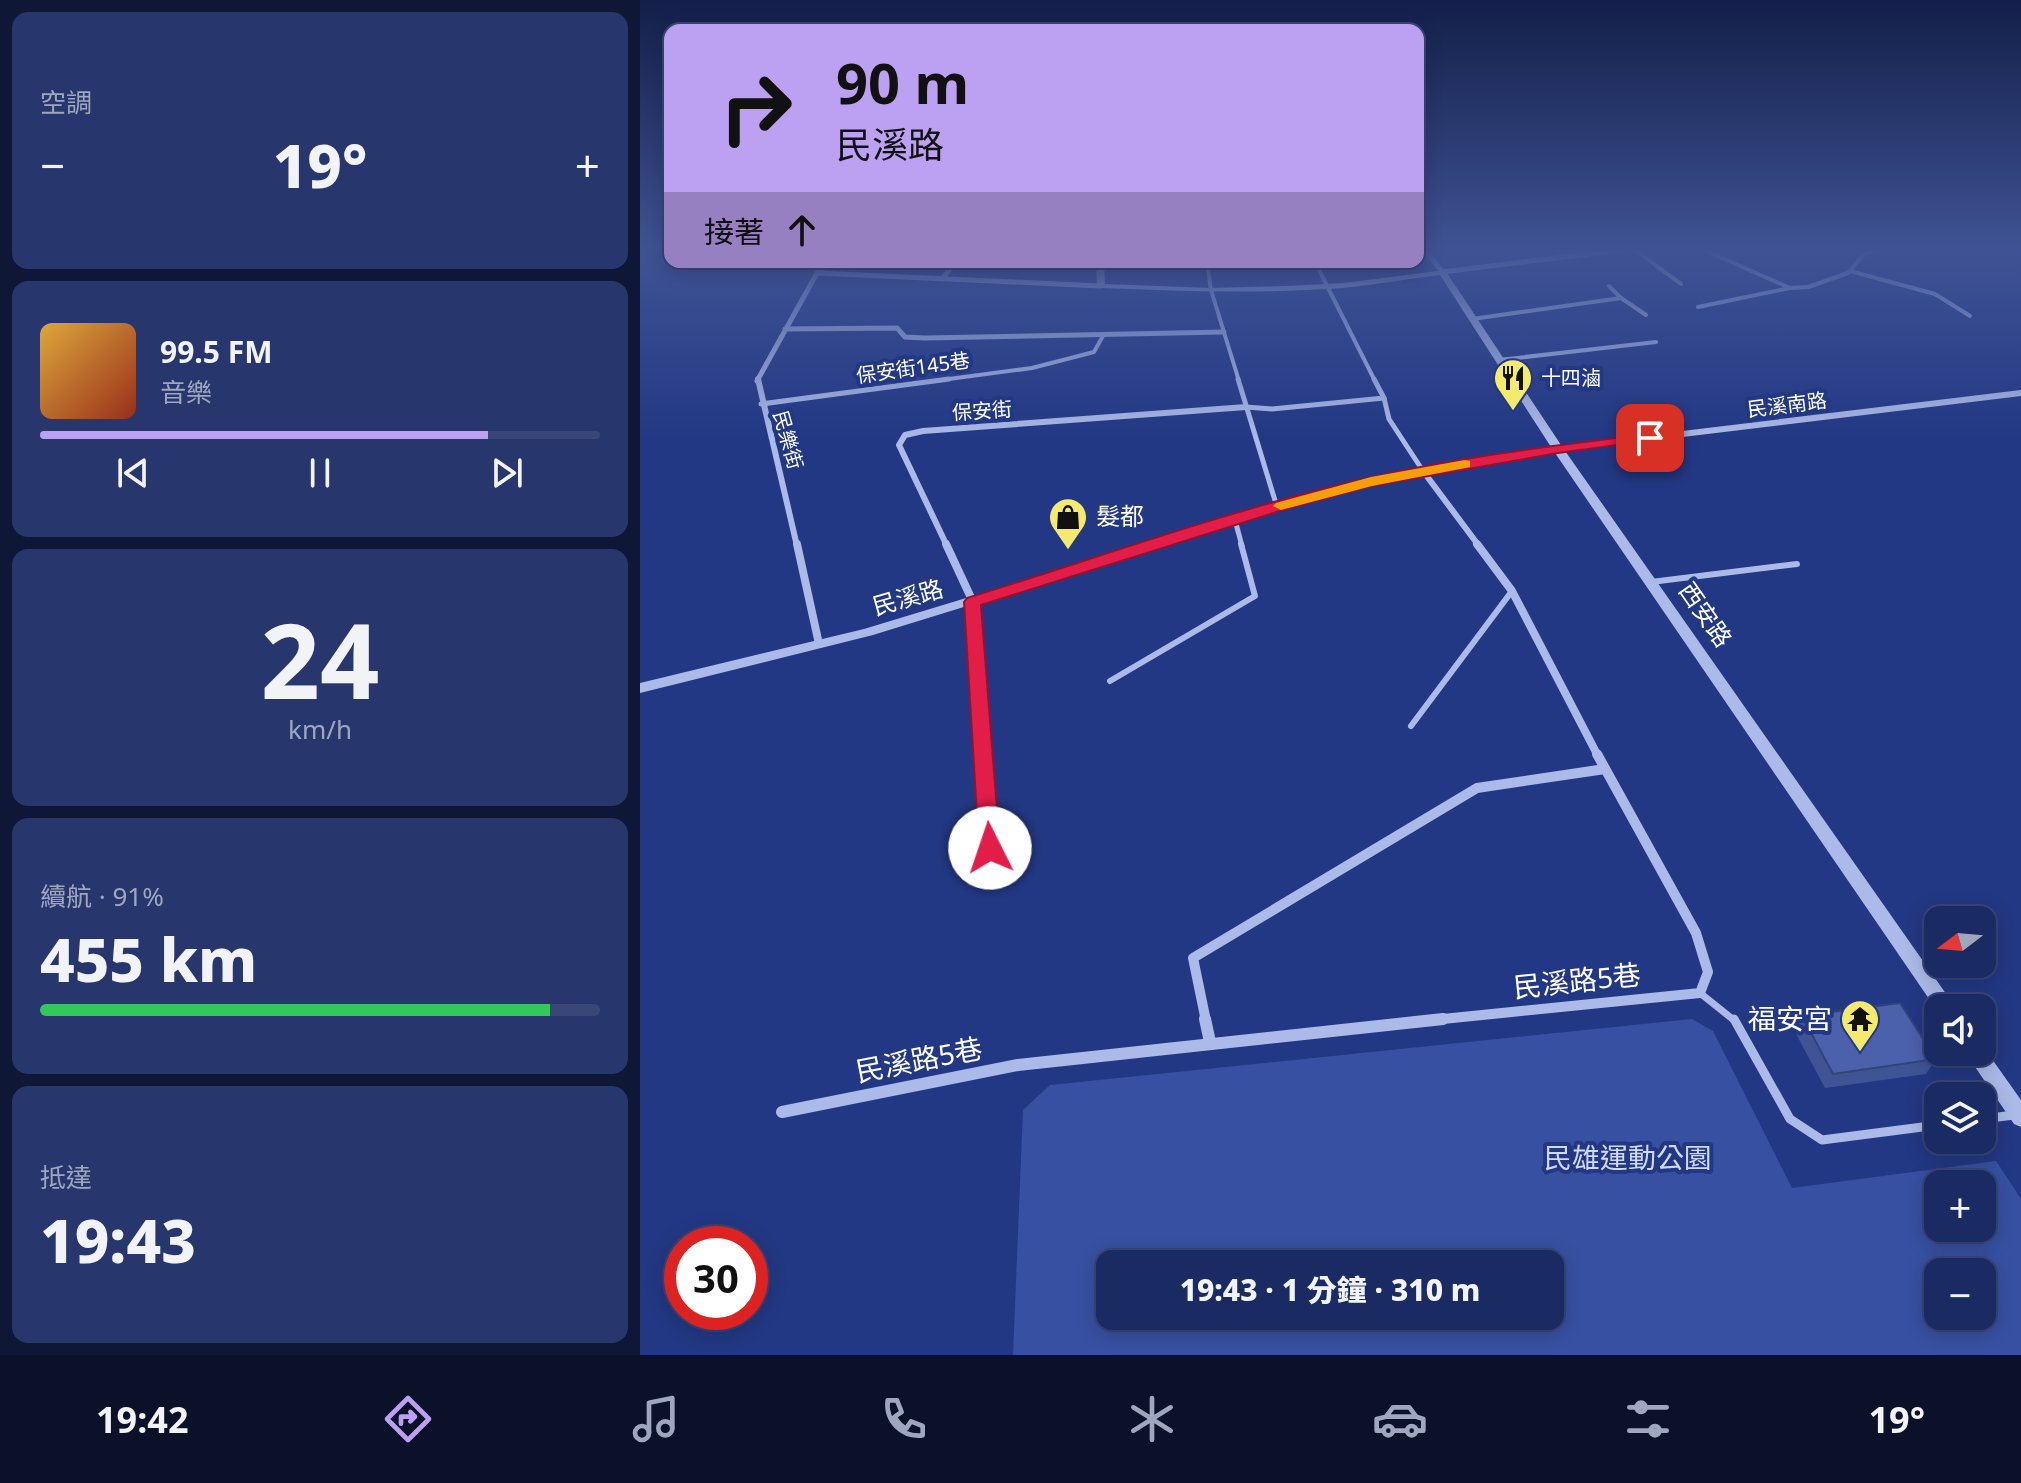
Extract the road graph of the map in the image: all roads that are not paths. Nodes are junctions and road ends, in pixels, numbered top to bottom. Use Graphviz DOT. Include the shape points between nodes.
graph roads {
  1 [pos="795,312"];
  2 [pos="1218,312"];
  3 [pos="1339,312"];
  4 [pos="1468,312"];
  5 [pos="1520,312"];
  6 [pos="1642,312"];
  7 [pos="1964,312"];
  8 [pos="1646,315"];
  9 [pos="1970,316"];
  10 [pos="1472,319"];
  11 [pos="785,329"];
  12 [pos="1224,332"];
  13 [pos="1104,334"];
  14 [pos="1656,342"];
  15 [pos="1499,360"];
  16 [pos="2021,393"];
  17 [pos="1384,398"];
  18 [pos="761,404"];
  19 [pos="1246,407"];
  20 [pos="1558,449"];
  21 [pos="1423,471"];
  22 [pos="1277,507"];
  23 [pos="1235,520"];
  24 [pos="1797,564"];
  25 [pos="1651,582"];
  26 [pos="1512,591"];
  27 [pos="973,602"];
  28 [pos="819,644"];
  29 [pos="1110,681"];
  30 [pos="640,688"];
  31 [pos="1411,726"];
  32 [pos="1605,769"];
  33 [pos="990,848"];
  34 [pos="1700,993"];
  35 [pos="1936,994"];
  36 [pos="1210,1042"];
  37 [pos="1986,1066"];
  38 [pos="782,1112"];
  39 [pos="2020,1116"];
  40 [pos="1996,1118"];
  41 [pos="1924,1127"];
  1 -- 11 [label="street, 民樂街"];
  2 -- 12 [label="lane"];
  3 -- 17 [label="lane"];
  4 -- 10 [label="street, 西安路"];
  5 -- 10 [label="lane"];
  6 -- 8 [label="lane"];
  7 -- 9 [label="lane"];
  10 -- 15 [label="street, 西安路"];
  11 -- 13 [label="street" via="897,328 905,337 925,338"];
  11 -- 18 [label="street, 民樂街" via="757,381"];
  12 -- 13 [label="street"];
  12 -- 19 [label="lane"];
  13 -- 18 [label="lane, 保安街145巷" via="1094,352 1032,368"];
  14 -- 15 [label="lane"];
  15 -- 20 [label="street, 西安路"];
  16 -- 20 [label="street, 民溪南路"];
  17 -- 19 [label="lane"];
  17 -- 21 [label="lane" via="1389,419"];
  18 -- 28 [label="street, 民樂街"];
  19 -- 22 [label="lane"];
  19 -- 27 [label="street, 保安街" via="905,435 899,445"];
  20 -- 21 [label="street, 民溪路"];
  20 -- 25 [label="street, 西安路"];
  21 -- 22 [label="street, 民溪路"];
  21 -- 26 [label="street"];
  22 -- 23 [label="street, 民溪路"];
  23 -- 27 [label="street, 民溪路"];
  23 -- 29 [label="lane" via="1255,596"];
  24 -- 25 [label="lane"];
  25 -- 35 [label="street, 西安路"];
  26 -- 31 [label="lane"];
  26 -- 32 [label="street"];
  27 -- 28 [label="street, 民溪路"];
  27 -- 33 [label="street"];
  28 -- 30 [label="street, 民溪路"];
  32 -- 34 [label="street" via="1696,933 1708,972"];
  32 -- 36 [label="street" via="1477,788 1193,958"];
  34 -- 36 [label="street, 民溪路5巷"];
  34 -- 41 [label="lane" via="1734,1018 1790,1119 1822,1140"];
  36 -- 38 [label="street, 民溪路5巷" via="1018,1065"];
  37 -- 39 [label="street"];
  39 -- 40 [label="lane"];
}
